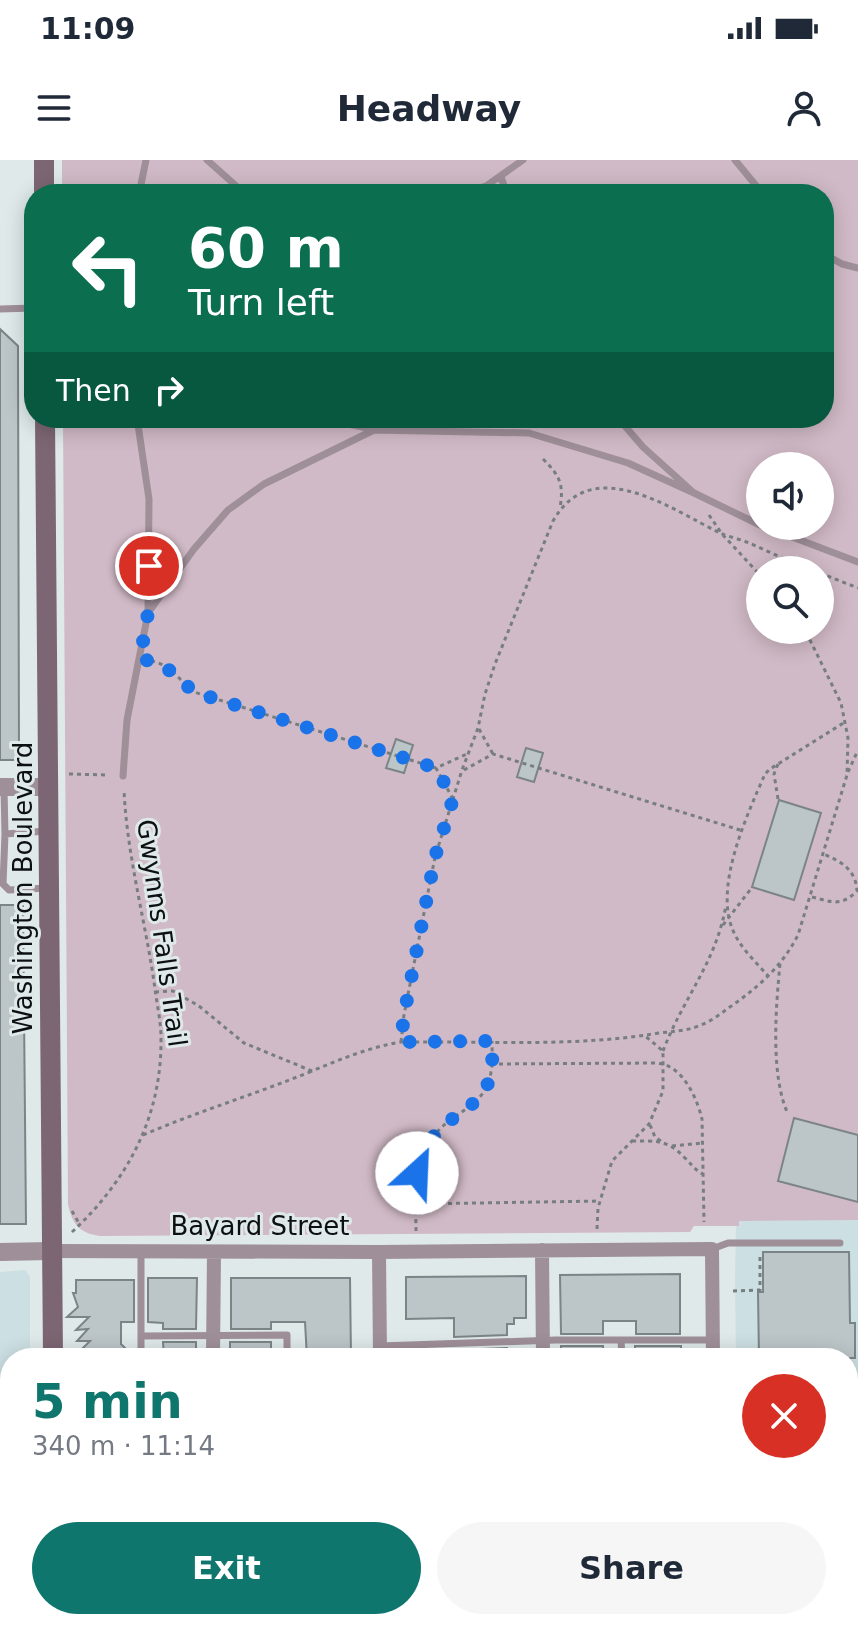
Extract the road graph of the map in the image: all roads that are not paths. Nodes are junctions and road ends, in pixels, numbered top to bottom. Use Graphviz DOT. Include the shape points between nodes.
graph roads {
  1 [pos="44,160"];
  2 [pos="146,160"];
  3 [pos="207,160"];
  4 [pos="523,160"];
  5 [pos="735,160"];
  6 [pos="501,177"];
  7 [pos="44,184"];
  8 [pos="141,184"];
  9 [pos="231,184"];
  10 [pos="489,184"];
  11 [pos="503,184"];
  12 [pos="755,184"];
  13 [pos="834,260"];
  14 [pos="858,268"];
  15 [pos="24,308"];
  16 [pos="0,309"];
  17 [pos="45,428"];
  18 [pos="138,428"];
  19 [pos="365,428"];
  20 [pos="627,428"];
  21 [pos="374,430"];
  22 [pos="694,493"];
  23 [pos="746,518"];
  24 [pos="800,540"];
  25 [pos="858,562"];
  26 [pos="148,613"];
  27 [pos="123,776"];
  28 [pos="2,787"];
  29 [pos="49,787"];
  30 [pos="49,831"];
  31 [pos="5,834"];
  32 [pos="50,888"];
  33 [pos="840,1243"];
  34 [pos="712,1249"];
  35 [pos="542,1250"];
  36 [pos="51,1251"];
  37 [pos="0,1252"];
  38 [pos="141,1252"];
  39 [pos="214,1252"];
  40 [pos="379,1252"];
  41 [pos="213,1335"];
  42 [pos="141,1336"];
  43 [pos="621,1340"];
  44 [pos="713,1340"];
  45 [pos="543,1341"];
  46 [pos="53,1348"];
  47 [pos="141,1348"];
  48 [pos="213,1348"];
  49 [pos="287,1348"];
  50 [pos="380,1348"];
  51 [pos="439,1348"];
  52 [pos="543,1348"];
  53 [pos="621,1348"];
  54 [pos="713,1348"];
  1 -- 7 [label="main road"];
  2 -- 8 [label="lane"];
  3 -- 9 [label="lane"];
  4 -- 6 [label="lane"];
  5 -- 12 [label="lane"];
  6 -- 10 [label="lane"];
  6 -- 11 [label="lane"];
  13 -- 14 [label="lane"];
  15 -- 16 [label="lane"];
  17 -- 29 [label="main road, Washington Boulevard"];
  18 -- 26 [label="lane" via="149,499"];
  19 -- 21 [label="lane"];
  20 -- 22 [label="lane"];
  21 -- 22 [label="lane" via="529,433 628,463"];
  21 -- 26 [label="lane" via="264,484 228,510"];
  22 -- 23 [label="lane"];
  24 -- 25 [label="lane"];
  26 -- 27 [label="lane" via="127,720"];
  28 -- 29 [label="street"];
  28 -- 31 [label="lane"];
  29 -- 30 [label="main road, Washington Boulevard"];
  30 -- 31 [label="lane"];
  30 -- 32 [label="main road, Washington Boulevard"];
  31 -- 32 [label="lane" via="3,884 9,890"];
  32 -- 36 [label="main road, Washington Boulevard"];
  33 -- 34 [label="lane" via="728,1243"];
  34 -- 35 [label="street, Bayard Street"];
  34 -- 44 [label="street"];
  35 -- 40 [label="street, Bayard Street"];
  35 -- 45 [label="street"];
  36 -- 37 [label="street, Bayard Street"];
  36 -- 38 [label="street, Bayard Street"];
  36 -- 46 [label="main road, Washington Boulevard"];
  38 -- 39 [label="street, Bayard Street"];
  38 -- 42 [label="lane"];
  39 -- 40 [label="street, Bayard Street"];
  39 -- 41 [label="street"];
  40 -- 50 [label="street"];
  41 -- 42 [label="lane"];
  41 -- 48 [label="street"];
  41 -- 49 [label="lane" via="287,1335"];
  42 -- 47 [label="lane"];
  43 -- 44 [label="lane"];
  43 -- 45 [label="lane"];
  43 -- 53 [label="lane"];
  44 -- 54 [label="street"];
  45 -- 51 [label="lane"];
  45 -- 52 [label="street"];
}
